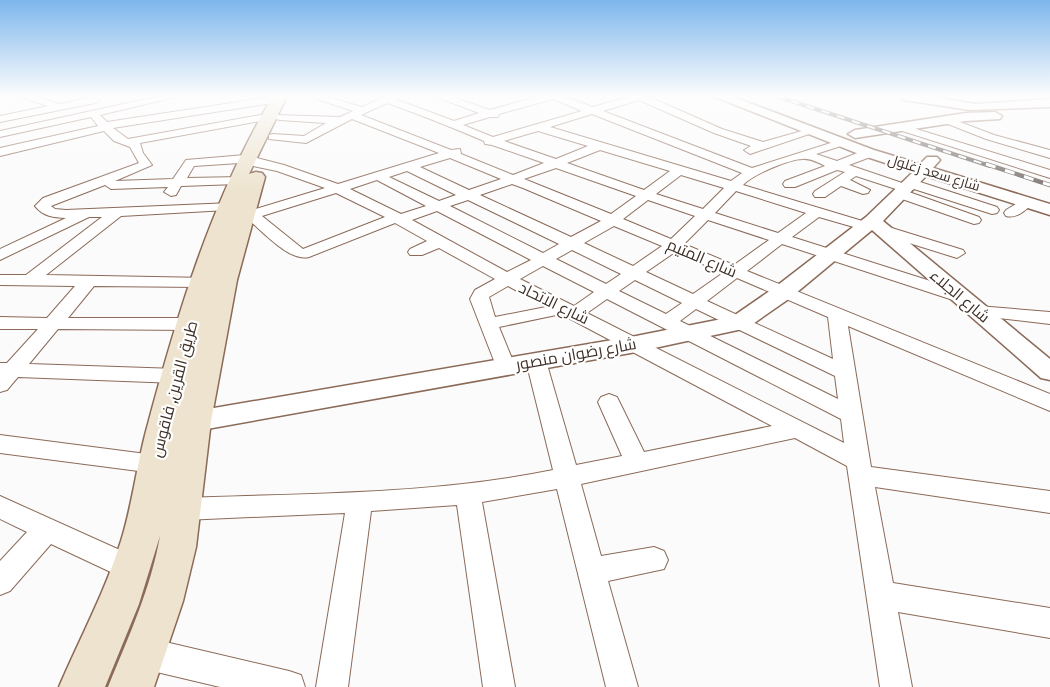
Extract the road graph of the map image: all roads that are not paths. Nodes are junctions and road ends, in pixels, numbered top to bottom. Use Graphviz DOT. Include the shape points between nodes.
graph roads {
  1 [pos="28,128"];
  2 [pos="100,128"];
  3 [pos="105,128"];
  4 [pos="110,128"];
  5 [pos="292,128"];
  6 [pos="321,128"];
  7 [pos="328,128"];
  8 [pos="385,128"];
  9 [pos="439,128"];
  10 [pos="463,128"];
  11 [pos="534,128"];
  12 [pos="598,128"];
  13 [pos="644,128"];
  14 [pos="689,128"];
  15 [pos="799,128"];
  16 [pos="822,128"];
  17 [pos="875,128"];
  18 [pos="893,128"];
  19 [pos="903,128"];
  20 [pos="970,128"];
  21 [pos="641,129"];
  22 [pos="809,132"];
  23 [pos="0,134"];
  24 [pos="855,134"];
  25 [pos="840,136"];
  26 [pos="409,137"];
  27 [pos="570,137"];
  28 [pos="697,140"];
  29 [pos="493,141"];
  30 [pos="128,142"];
  31 [pos="598,146"];
  32 [pos="763,146"];
  33 [pos="1023,147"];
  34 [pos="0,152"];
  35 [pos="869,153"];
  36 [pos="260,154"];
  37 [pos="451,154"];
  38 [pos="803,154"];
  39 [pos="1050,154"];
  40 [pos="999,158"];
  41 [pos="722,160"];
  42 [pos="650,162"];
  43 [pos="557,163"];
  44 [pos="836,166"];
  45 [pos="409,167"];
  46 [pos="679,170"];
  47 [pos="1047,171"];
  48 [pos="752,172"];
  49 [pos="854,172"];
  50 [pos="378,177"];
  51 [pos="705,178"];
  52 [pos="512,179"];
  53 [pos="915,179"];
  54 [pos="839,181"];
  55 [pos="177,182"];
  56 [pos="962,182"];
  57 [pos="790,184"];
  58 [pos="90,186"];
  59 [pos="732,186"];
  60 [pos="340,188"];
  61 [pos="863,189"];
  62 [pos="820,194"];
  63 [pos="468,195"];
  64 [pos="646,195"];
  65 [pos="945,195"];
  66 [pos="1050,198"];
  67 [pos="1026,202"];
  68 [pos="438,206"];
  69 [pos="161,209"];
  70 [pos="992,210"];
  71 [pos="1050,210"];
  72 [pos="118,211"];
  73 [pos="816,212"];
  74 [pos="91,213"];
  75 [pos="1011,213"];
  76 [pos="704,214"];
  77 [pos="397,219"];
  78 [pos="974,219"];
  79 [pos="612,220"];
  80 [pos="872,225"];
  81 [pos="780,238"];
  82 [pos="439,242"];
  83 [pos="571,244"];
  84 [pos="673,246"];
  85 [pos="2,252"];
  86 [pos="416,252"];
  87 [pos="957,253"];
  88 [pos="830,255"];
  89 [pos="543,259"];
  90 [pos="735,272"];
  91 [pos="634,273"];
  92 [pos="507,279"];
  93 [pos="0,280"];
  94 [pos="30,280"];
  95 [pos="89,281"];
  96 [pos="202,282"];
  97 [pos="607,292"];
  98 [pos="782,293"];
  99 [pos="959,296"];
  100 [pos="694,302"];
  101 [pos="570,310"];
  102 [pos="978,310"];
  103 [pos="837,316"];
  104 [pos="1050,318"];
  105 [pos="667,322"];
  106 [pos="0,323"];
  107 [pos="740,323"];
  108 [pos="52,324"];
  109 [pos="191,324"];
  110 [pos="488,324"];
  111 [pos="690,334"];
  112 [pos="636,344"];
  113 [pos="536,361"];
  114 [pos="1045,364"];
  115 [pos="505,366"];
  116 [pos="846,373"];
  117 [pos="4,375"];
  118 [pos="177,376"];
  119 [pos="609,402"];
  120 [pos="1050,403"];
  121 [pos="851,415"];
  122 [pos="195,421"];
  123 [pos="164,426"];
  124 [pos="798,429"];
  125 [pos="0,444"];
  126 [pos="637,462"];
  127 [pos="154,464"];
  128 [pos="859,468"];
  129 [pos="566,477"];
  130 [pos="468,494"];
  131 [pos="360,501"];
  132 [pos="1050,502"];
  133 [pos="0,507"];
  134 [pos="184,509"];
  135 [pos="47,529"];
  136 [pos="654,560"];
  137 [pos="132,569"];
  138 [pos="591,571"];
  139 [pos="0,582"];
  140 [pos="880,595"];
  141 [pos="1050,623"];
  142 [pos="144,653"];
  143 [pos="82,687"];
  144 [pos="131,687"];
  145 [pos="289,687"];
  146 [pos="332,687"];
  147 [pos="500,687"];
  148 [pos="622,687"];
  149 [pos="896,687"];
  1 -- 23 [label="street"];
  2 -- 34 [label="street"];
  3 -- 30 [label="street"];
  4 -- 36 [label="street"];
  5 -- 36 [label="street"];
  6 -- 36 [label="street"];
  7 -- 36 [label="street" via="306,140"];
  8 -- 26 [label="street, شارع المتيم"];
  9 -- 26 [label="street"];
  10 -- 29 [label="street"];
  11 -- 27 [label="street"];
  11 -- 29 [label="street"];
  12 -- 27 [label="street"];
  13 -- 21 [label="street"];
  14 -- 28 [label="street"];
  15 -- 22 [label="street, شارع سعد زغلول"];
  16 -- 25 [label="street"];
  17 -- 25 [label="street"];
  18 -- 24 [label="street"];
  19 -- 40 [label="street"];
  20 -- 33 [label="street"];
  21 -- 28 [label="street"];
  22 -- 25 [label="street, شارع سعد زغلول"];
  22 -- 32 [label="street"];
  24 -- 25 [label="street"];
  24 -- 53 [label="street"];
  25 -- 35 [label="street, شارع سعد زغلول"];
  25 -- 38 [label="street"];
  26 -- 37 [label="street, شارع المتيم"];
  27 -- 31 [label="street"];
  28 -- 32 [label="street"];
  28 -- 41 [label="street"];
  28 -- 42 [label="street"];
  29 -- 37 [label="street"];
  29 -- 43 [label="street"];
  30 -- 36 [label="street"];
  30 -- 58 [label="street" via="135,145 146,165"];
  31 -- 42 [label="street"];
  31 -- 43 [label="street"];
  32 -- 41 [label="street"];
  33 -- 39 [label="street"];
  33 -- 40 [label="street"];
  35 -- 44 [label="street"];
  35 -- 53 [label="street, شارع سعد زغلول"];
  36 -- 55 [label="street"];
  36 -- 55 [label="street" via="190,163"];
  36 -- 60 [label="street, شارع الاتحاد"];
  36 -- 60 [label="street"];
  36 -- 69 [label="street"];
  36 -- 77 [label="street" via="297,252 303,254"];
  36 -- 96 [label="main road, طريق القرين, فاقوس"];
  36 -- 122 [label="main road, طريق القرين, فاقوس" via="225,280"];
  37 -- 45 [label="street"];
  37 -- 52 [label="street, شارع المتيم"];
  38 -- 44 [label="street"];
  38 -- 48 [label="street"];
  40 -- 47 [label="street"];
  41 -- 48 [label="street"];
  41 -- 51 [label="street"];
  42 -- 46 [label="street"];
  43 -- 52 [label="street"];
  43 -- 64 [label="street"];
  44 -- 49 [label="street"];
  44 -- 57 [label="street"];
  45 -- 50 [label="street"];
  45 -- 63 [label="street"];
  46 -- 51 [label="street"];
  46 -- 64 [label="street"];
  48 -- 59 [label="street"];
  49 -- 53 [label="street"];
  49 -- 54 [label="street"];
  50 -- 60 [label="street"];
  50 -- 68 [label="street"];
  51 -- 59 [label="street"];
  52 -- 63 [label="street"];
  52 -- 79 [label="street, شارع المتيم"];
  53 -- 56 [label="street, شارع سعد زغلول"];
  53 -- 65 [label="street"];
  53 -- 66 [label="street"];
  53 -- 78 [label="street"];
  53 -- 80 [label="street, شارع رضوان منصور"];
  54 -- 61 [label="street"];
  54 -- 62 [label="street"];
  55 -- 58 [label="street"];
  55 -- 69 [label="street"];
  56 -- 65 [label="street"];
  56 -- 67 [label="street, شارع سعد زغلول"];
  58 -- 74 [label="street" via="42,206 55,213"];
  59 -- 73 [label="street"];
  59 -- 76 [label="street"];
  60 -- 77 [label="street, شارع الاتحاد"];
  63 -- 68 [label="street"];
  63 -- 83 [label="street"];
  64 -- 76 [label="street"];
  64 -- 79 [label="street"];
  65 -- 70 [label="street"];
  67 -- 71 [label="street, شارع سعد زغلول"];
  67 -- 75 [label="street"];
  68 -- 77 [label="street"];
  68 -- 89 [label="street"];
  69 -- 72 [label="street"];
  72 -- 74 [label="street"];
  72 -- 94 [label="street"];
  73 -- 80 [label="street"];
  73 -- 81 [label="street"];
  74 -- 85 [label="street"];
  76 -- 81 [label="street"];
  76 -- 84 [label="street"];
  77 -- 82 [label="street, شارع الاتحاد"];
  79 -- 83 [label="street"];
  79 -- 84 [label="street, شارع المتيم"];
  80 -- 87 [label="street"];
  80 -- 88 [label="street, شارع رضوان منصور"];
  80 -- 99 [label="street, شارع الجلاء"];
  81 -- 88 [label="street"];
  81 -- 90 [label="street"];
  82 -- 86 [label="street"];
  82 -- 92 [label="street, شارع الاتحاد"];
  83 -- 89 [label="street"];
  83 -- 91 [label="street"];
  84 -- 90 [label="street, شارع المتيم"];
  84 -- 91 [label="street"];
  88 -- 98 [label="street, شارع رضوان منصور"];
  88 -- 99 [label="street"];
  89 -- 92 [label="street"];
  89 -- 97 [label="street"];
  90 -- 98 [label="street, شارع المتيم"];
  90 -- 100 [label="street"];
  91 -- 97 [label="street"];
  91 -- 100 [label="street"];
  92 -- 101 [label="street, شارع الاتحاد"];
  92 -- 110 [label="street" via="479,296"];
  93 -- 94 [label="street"];
  94 -- 95 [label="street"];
  95 -- 96 [label="street"];
  95 -- 108 [label="street"];
  96 -- 109 [label="main road, طريق القرين, فاقوس"];
  97 -- 101 [label="street"];
  97 -- 105 [label="street"];
  98 -- 103 [label="street, شارع المتيم"];
  98 -- 107 [label="street, شارع رضوان منصور"];
  99 -- 102 [label="street, شارع الجلاء"];
  100 -- 105 [label="street"];
  100 -- 107 [label="street"];
  101 -- 110 [label="street"];
  101 -- 112 [label="street, شارع الاتحاد"];
  102 -- 104 [label="street"];
  102 -- 114 [label="street, شارع الجلاء"];
  103 -- 116 [label="street"];
  103 -- 120 [label="street, شارع المتيم"];
  105 -- 111 [label="street"];
  106 -- 108 [label="street"];
  107 -- 111 [label="street, شارع رضوان منصور"];
  107 -- 116 [label="street"];
  108 -- 109 [label="street"];
  108 -- 117 [label="street"];
  109 -- 118 [label="main road, طريق القرين, فاقوس"];
  110 -- 115 [label="street"];
  111 -- 112 [label="street, شارع رضوان منصور"];
  111 -- 121 [label="street"];
  112 -- 113 [label="street, شارع رضوان منصور"];
  112 -- 124 [label="street, شارع الاتحاد"];
  113 -- 115 [label="street, شارع رضوان منصور"];
  113 -- 129 [label="street"];
  115 -- 122 [label="street, شارع رضوان منصور"];
  116 -- 121 [label="street"];
  117 -- 118 [label="street"];
  118 -- 123 [label="main road, طريق القرين, فاقوس"];
  119 -- 126 [label="street"];
  121 -- 128 [label="street"];
  122 -- 123 [label="street, شارع رضوان منصور"];
  122 -- 134 [label="main road, طريق القرين, فاقوس"];
  123 -- 127 [label="main road, طريق القرين, فاقوس"];
  124 -- 126 [label="street"];
  124 -- 128 [label="street, شارع الاتحاد"];
  125 -- 127 [label="street"];
  126 -- 129 [label="street"];
  127 -- 137 [label="main road, طريق القرين, فاقوس" via="147,516"];
  128 -- 132 [label="street, شارع الاتحاد"];
  128 -- 140 [label="street"];
  129 -- 130 [label="street"];
  129 -- 138 [label="street"];
  130 -- 131 [label="street"];
  130 -- 147 [label="street"];
  131 -- 134 [label="street"];
  131 -- 146 [label="street"];
  133 -- 135 [label="street"];
  134 -- 142 [label="main road, طريق القرين, فاقوس" via="163,601"];
  135 -- 137 [label="street"];
  135 -- 139 [label="street"];
  136 -- 138 [label="street"];
  137 -- 143 [label="main road, طريق القرين, فاقوس"];
  138 -- 148 [label="street"];
  140 -- 141 [label="street"];
  140 -- 149 [label="street"];
  142 -- 144 [label="main road, طريق القرين, فاقوس"];
  142 -- 145 [label="street"];
}
